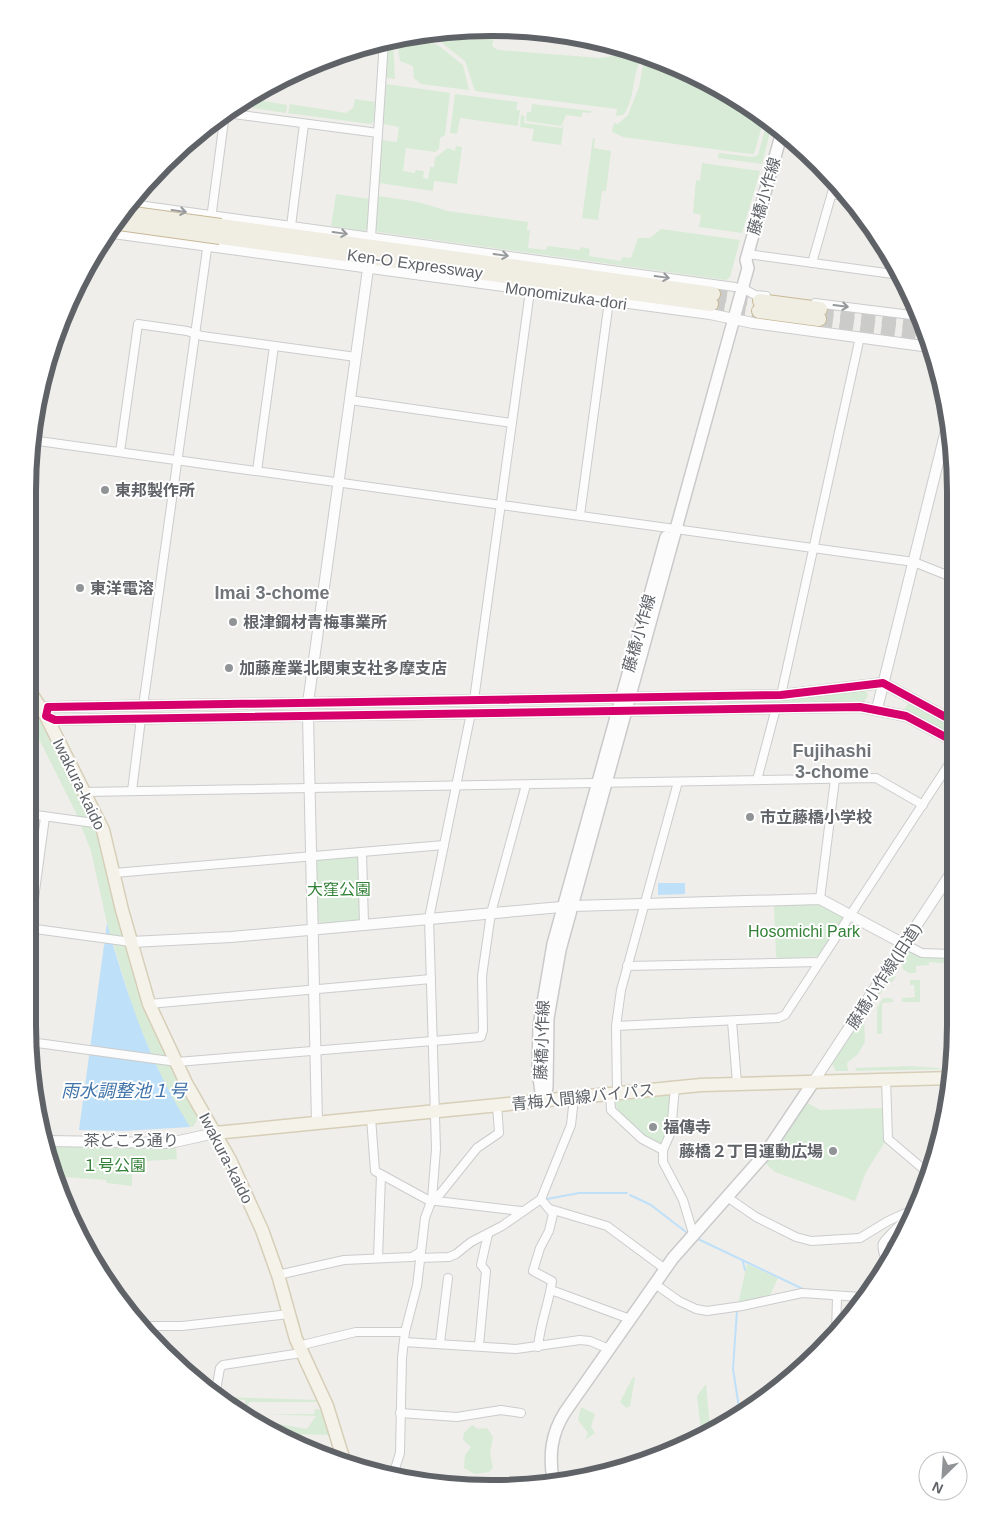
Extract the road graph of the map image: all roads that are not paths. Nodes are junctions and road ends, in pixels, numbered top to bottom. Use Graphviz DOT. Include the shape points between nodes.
graph roads {
  1 [pos="383,50"];
  2 [pos="237,115"];
  3 [pos="225,122"];
  4 [pos="304,124"];
  5 [pos="378,133"];
  6 [pos="780,139"];
  7 [pos="833,190"];
  8 [pos="832,194"];
  9 [pos="838,195"];
  10 [pos="134,209"];
  11 [pos="124,223"];
  12 [pos="218,226"];
  13 [pos="291,226"];
  14 [pos="117,234"];
  15 [pos="371,237"];
  16 [pos="207,246"];
  17 [pos="747,257"];
  18 [pos="812,262"];
  19 [pos="368,269"];
  20 [pos="891,274"];
  21 [pos="739,288"];
  22 [pos="530,291"];
  23 [pos="712,299"];
  24 [pos="609,301"];
  25 [pos="759,306"];
  26 [pos="820,314"];
  27 [pos="911,315"];
  28 [pos="731,318"];
  29 [pos="194,334"];
  30 [pos="860,337"];
  31 [pos="274,346"];
  32 [pos="923,346"];
  33 [pos="356,357"];
  34 [pos="350,400"];
  35 [pos="512,423"];
  36 [pos="944,440"];
  37 [pos="39,441"];
  38 [pos="120,452"];
  39 [pos="177,460"];
  40 [pos="257,471"];
  41 [pos="339,482"];
  42 [pos="500,504"];
  43 [pos="580,515"];
  44 [pos="672,529"];
  45 [pos="814,547"];
  46 [pos="914,562"];
  47 [pos="947,575"];
  48 [pos="883,683"];
  49 [pos="781,695"];
  50 [pos="625,698"];
  51 [pos="538,699"];
  52 [pos="474,700"];
  53 [pos="36,701"];
  54 [pos="390,702"];
  55 [pos="308,703"];
  56 [pos="220,704"];
  57 [pos="143,706"];
  58 [pos="776,708"];
  59 [pos="877,710"];
  60 [pos="622,711"];
  61 [pos="538,712"];
  62 [pos="471,714"];
  63 [pos="390,715"];
  64 [pos="46,716"];
  65 [pos="308,716"];
  66 [pos="220,717"];
  67 [pos="947,718"];
  68 [pos="141,719"];
  69 [pos="947,738"];
  70 [pos="947,767"];
  71 [pos="835,779"];
  72 [pos="757,780"];
  73 [pos="678,782"];
  74 [pos="602,783"];
  75 [pos="526,784"];
  76 [pos="457,786"];
  77 [pos="309,788"];
  78 [pos="132,791"];
  79 [pos="85,792"];
  80 [pos="922,805"];
  81 [pos="36,815"];
  82 [pos="45,817"];
  83 [pos="101,824"];
  84 [pos="444,845"];
  85 [pos="362,852"];
  86 [pos="311,856"];
  87 [pos="114,873"];
  88 [pos="36,879"];
  89 [pos="947,879"];
  90 [pos="820,899"];
  91 [pos="645,904"];
  92 [pos="568,906"];
  93 [pos="491,913"];
  94 [pos="850,915"];
  95 [pos="430,918"];
  96 [pos="364,924"];
  97 [pos="312,928"];
  98 [pos="36,929"];
  99 [pos="131,942"];
  100 [pos="904,944"];
  101 [pos="947,954"];
  102 [pos="819,962"];
  103 [pos="627,966"];
  104 [pos="431,979"];
  105 [pos="314,989"];
  106 [pos="149,1004"];
  107 [pos="732,1021"];
  108 [pos="616,1026"];
  109 [pos="433,1041"];
  110 [pos="37,1043"];
  111 [pos="315,1051"];
  112 [pos="177,1062"];
  113 [pos="944,1078"];
  114 [pos="886,1079"];
  115 [pos="814,1081"];
  116 [pos="737,1083"];
  117 [pos="675,1087"];
  118 [pos="613,1093"];
  119 [pos="574,1098"];
  120 [pos="544,1101"];
  121 [pos="497,1106"];
  122 [pos="434,1111"];
  123 [pos="371,1118"];
  124 [pos="316,1123"];
  125 [pos="215,1133"];
  126 [pos="52,1141"];
  127 [pos="663,1150"];
  128 [pos="924,1169"];
  129 [pos="381,1175"];
  130 [pos="727,1197"];
  131 [pos="432,1199"];
  132 [pos="541,1199"];
  133 [pos="550,1209"];
  134 [pos="521,1211"];
  135 [pos="906,1213"];
  136 [pos="898,1229"];
  137 [pos="693,1233"];
  138 [pos="488,1234"];
  139 [pos="419,1255"];
  140 [pos="884,1255"];
  141 [pos="378,1258"];
  142 [pos="665,1269"];
  143 [pos="278,1275"];
  144 [pos="448,1278"];
  145 [pos="654,1284"];
  146 [pos="551,1290"];
  147 [pos="837,1296"];
  148 [pos="857,1297"];
  149 [pos="289,1314"];
  150 [pos="630,1319"];
  151 [pos="836,1322"];
  152 [pos="150,1326"];
  153 [pos="406,1332"];
  154 [pos="404,1342"];
  155 [pos="440,1343"];
  156 [pos="479,1345"];
  157 [pos="538,1347"];
  158 [pos="300,1349"];
  159 [pos="609,1349"];
  160 [pos="216,1388"];
  161 [pos="400,1413"];
  162 [pos="521,1413"];
  163 [pos="342,1455"];
  164 [pos="395,1469"];
  165 [pos="552,1476"];
  1 -- 5 [label="street"];
  2 -- 4 [label="street"];
  3 -- 12 [label="street"];
  4 -- 5 [label="street"];
  4 -- 13 [label="street"];
  5 -- 15 [label="street"];
  6 -- 17 [label="main road, 藤橋小作線"];
  7 -- 8 [label="street"];
  8 -- 9 [label="street"];
  8 -- 18 [label="street"];
  10 -- 12 [label="highway, Ken-O Expressway, one-way, bridge"];
  11 -- 12 [label="highway, Ken-O Expressway, bridge"];
  12 -- 13 [label="street"];
  12 -- 16 [label="street"];
  12 -- 23 [label="highway, Ken-O Expressway"];
  13 -- 15 [label="street, one-way"];
  14 -- 16 [label="street, Monomizuka-dori"];
  15 -- 21 [label="street, one-way"];
  16 -- 19 [label="street, Monomizuka-dori"];
  16 -- 29 [label="street"];
  17 -- 18 [label="street"];
  17 -- 21 [label="main road, 藤橋小作線" via="748,268"];
  18 -- 20 [label="street"];
  19 -- 22 [label="street, Monomizuka-dori"];
  19 -- 33 [label="street"];
  21 -- 27 [label="street, one-way" via="755,295"];
  21 -- 28 [label="main road, 藤橋小作線"];
  22 -- 24 [label="street, Monomizuka-dori"];
  22 -- 35 [label="street"];
  24 -- 28 [label="street, Monomizuka-dori"];
  24 -- 43 [label="street"];
  25 -- 26 [label="highway"];
  28 -- 30 [label="street, Monomizuka-dori"];
  28 -- 44 [label="main road, 藤橋小作線"];
  29 -- 31 [label="street"];
  29 -- 38 [label="street" via="138,324"];
  29 -- 39 [label="street"];
  30 -- 32 [label="street, Monomizuka-dori"];
  30 -- 45 [label="street"];
  31 -- 33 [label="street"];
  31 -- 40 [label="street"];
  33 -- 34 [label="street"];
  34 -- 35 [label="street"];
  34 -- 41 [label="street"];
  35 -- 42 [label="street"];
  36 -- 46 [label="street"];
  37 -- 38 [label="street"];
  38 -- 39 [label="street"];
  39 -- 40 [label="street"];
  39 -- 57 [label="street"];
  40 -- 41 [label="street"];
  41 -- 42 [label="street"];
  41 -- 55 [label="street"];
  42 -- 43 [label="street"];
  42 -- 52 [label="street"];
  43 -- 44 [label="street"];
  44 -- 45 [label="street"];
  44 -- 50 [label="main road, 藤橋小作線"];
  45 -- 46 [label="street"];
  45 -- 49 [label="street"];
  46 -- 47 [label="street"];
  46 -- 48 [label="street"];
  48 -- 49 [label="street"];
  48 -- 59 [label="street"];
  48 -- 67 [label="street"];
  49 -- 50 [label="street"];
  50 -- 51 [label="street"];
  50 -- 60 [label="main road, 藤橋小作線"];
  51 -- 52 [label="street"];
  51 -- 61 [label="street"];
  52 -- 54 [label="street"];
  53 -- 64 [label="main road, Iwakura-kaido"];
  54 -- 55 [label="street"];
  54 -- 63 [label="street"];
  55 -- 56 [label="street"];
  56 -- 57 [label="street"];
  56 -- 66 [label="street"];
  57 -- 64 [label="street" via="48,708"];
  58 -- 59 [label="street" via="860,707"];
  58 -- 60 [label="street"];
  58 -- 72 [label="street"];
  59 -- 69 [label="street" via="906,716"];
  60 -- 61 [label="street"];
  60 -- 74 [label="main road, 藤橋小作線"];
  61 -- 62 [label="street"];
  62 -- 63 [label="street"];
  62 -- 76 [label="street"];
  63 -- 65 [label="street"];
  64 -- 68 [label="street" via="55,720"];
  64 -- 79 [label="main road, Iwakura-kaido"];
  65 -- 66 [label="street"];
  65 -- 77 [label="street"];
  66 -- 68 [label="street"];
  68 -- 78 [label="street"];
  70 -- 80 [label="street"];
  71 -- 72 [label="street"];
  71 -- 80 [label="street" via="876,778"];
  71 -- 90 [label="street"];
  72 -- 73 [label="street"];
  73 -- 74 [label="street"];
  73 -- 91 [label="street"];
  74 -- 75 [label="street"];
  74 -- 92 [label="main road, 藤橋小作線"];
  75 -- 76 [label="street"];
  75 -- 93 [label="street"];
  76 -- 77 [label="street"];
  76 -- 84 [label="street"];
  77 -- 78 [label="street"];
  77 -- 86 [label="street"];
  78 -- 79 [label="street"];
  79 -- 83 [label="main road, Iwakura-kaido"];
  80 -- 94 [label="street"];
  81 -- 82 [label="street"];
  82 -- 83 [label="street"];
  82 -- 88 [label="street"];
  83 -- 87 [label="main road, Iwakura-kaido"];
  84 -- 85 [label="street"];
  84 -- 95 [label="street"];
  85 -- 86 [label="street"];
  85 -- 96 [label="street"];
  86 -- 87 [label="street"];
  86 -- 97 [label="street"];
  87 -- 99 [label="main road, Iwakura-kaido"];
  89 -- 100 [label="street, 藤橋小作線(旧道)"];
  90 -- 91 [label="street"];
  90 -- 94 [label="street"];
  91 -- 92 [label="street"];
  91 -- 103 [label="street"];
  92 -- 93 [label="street"];
  92 -- 120 [label="main road, 藤橋小作線" via="551,999"];
  93 -- 95 [label="street"];
  93 -- 109 [label="street" via="482,976 483,1033 479,1037"];
  94 -- 100 [label="street"];
  94 -- 102 [label="street"];
  95 -- 96 [label="street"];
  95 -- 104 [label="street"];
  96 -- 97 [label="street"];
  97 -- 99 [label="street" via="231,937"];
  97 -- 105 [label="street"];
  98 -- 99 [label="street"];
  99 -- 106 [label="main road, Iwakura-kaido"];
  100 -- 101 [label="street" via="922,953"];
  100 -- 115 [label="street, 藤橋小作線(旧道)"];
  102 -- 103 [label="street"];
  102 -- 107 [label="street" via="783,1017"];
  103 -- 108 [label="street"];
  104 -- 105 [label="street"];
  104 -- 109 [label="street"];
  105 -- 106 [label="street"];
  105 -- 111 [label="street"];
  106 -- 112 [label="main road, Iwakura-kaido"];
  107 -- 108 [label="street"];
  107 -- 116 [label="street"];
  108 -- 118 [label="street"];
  109 -- 111 [label="street"];
  109 -- 122 [label="street"];
  110 -- 112 [label="street"];
  111 -- 112 [label="street"];
  111 -- 124 [label="street"];
  112 -- 125 [label="main road, Iwakura-kaido"];
  113 -- 114 [label="main road, 青梅入間線バイパス"];
  114 -- 115 [label="main road, 青梅入間線バイパス"];
  114 -- 128 [label="street" via="888,1139"];
  115 -- 116 [label="main road, 青梅入間線バイパス"];
  115 -- 130 [label="main road" via="765,1154"];
  116 -- 117 [label="main road, 青梅入間線バイパス"];
  117 -- 118 [label="main road, 青梅入間線バイパス"];
  117 -- 127 [label="street" via="671,1132"];
  118 -- 119 [label="main road, 青梅入間線バイパス"];
  118 -- 127 [label="street" via="611,1110 642,1139"];
  119 -- 120 [label="main road, 青梅入間線バイパス"];
  119 -- 132 [label="street" via="571,1124"];
  120 -- 121 [label="main road, 青梅入間線バイパス"];
  121 -- 122 [label="main road, 青梅入間線バイパス"];
  121 -- 131 [label="street" via="499,1133 477,1148 440,1194"];
  122 -- 123 [label="main road, 青梅入間線バイパス"];
  122 -- 131 [label="street" via="436,1149"];
  123 -- 124 [label="main road, 青梅入間線バイパス"];
  123 -- 129 [label="street" via="375,1171"];
  124 -- 125 [label="main road, 青梅入間線バイパス"];
  125 -- 126 [label="street, 茶どころ通り" via="170,1143"];
  125 -- 143 [label="main road, Iwakura-kaido" via="262,1230"];
  127 -- 137 [label="street" via="665,1168 683,1200"];
  129 -- 131 [label="street" via="428,1200"];
  129 -- 141 [label="street"];
  130 -- 135 [label="street" via="756,1217 811,1241 860,1238"];
  130 -- 137 [label="main road"];
  131 -- 134 [label="street"];
  131 -- 139 [label="street" via="425,1218"];
  132 -- 133 [label="street"];
  132 -- 134 [label="street"];
  133 -- 142 [label="street" via="607,1226"];
  133 -- 146 [label="street" via="552,1221 533,1271 552,1281"];
  134 -- 138 [label="street"];
  136 -- 140 [label="street" via="884,1240"];
  137 -- 142 [label="main road"];
  138 -- 139 [label="street" via="449,1257"];
  138 -- 156 [label="street" via="481,1265 486,1271"];
  139 -- 141 [label="street"];
  139 -- 153 [label="street" via="417,1286"];
  141 -- 143 [label="street" via="331,1262"];
  142 -- 145 [label="main road"];
  143 -- 149 [label="main road, Iwakura-kaido"];
  144 -- 155 [label="street"];
  145 -- 147 [label="street" via="679,1301 707,1310 802,1293"];
  145 -- 150 [label="main road"];
  146 -- 150 [label="street"];
  146 -- 157 [label="street" via="541,1320"];
  147 -- 148 [label="street"];
  147 -- 151 [label="street"];
  149 -- 152 [label="street" via="182,1326"];
  149 -- 158 [label="main road, Iwakura-kaido"];
  150 -- 159 [label="main road"];
  153 -- 154 [label="street"];
  153 -- 158 [label="street" via="356,1332"];
  154 -- 155 [label="street"];
  154 -- 161 [label="street"];
  155 -- 156 [label="street"];
  156 -- 157 [label="street" via="516,1349"];
  157 -- 159 [label="street" via="580,1340"];
  158 -- 160 [label="street" via="223,1365"];
  158 -- 163 [label="main road, Iwakura-kaido" via="327,1406"];
  159 -- 165 [label="main road" via="555,1430 550,1452"];
  161 -- 162 [label="street" via="457,1417 501,1410"];
  161 -- 164 [label="street" via="400,1453"];
}
